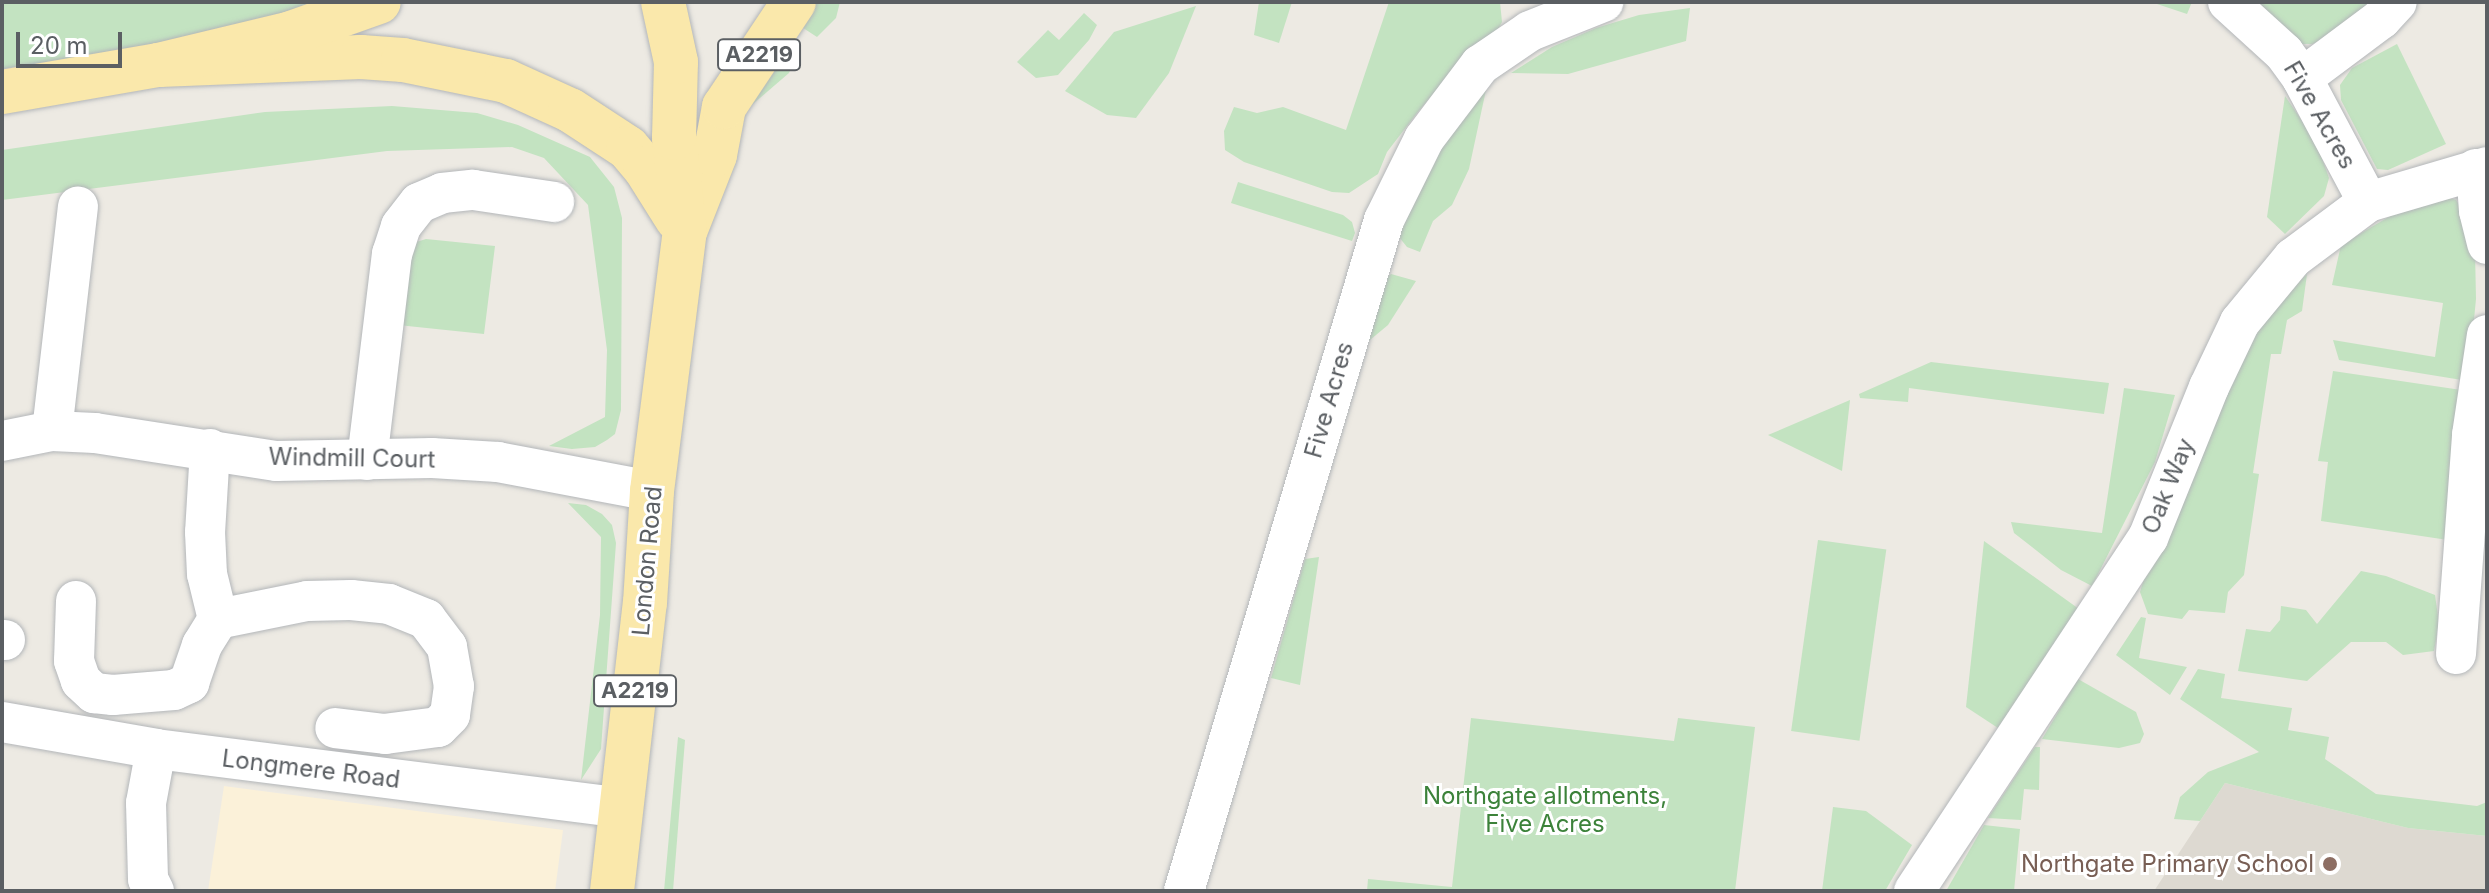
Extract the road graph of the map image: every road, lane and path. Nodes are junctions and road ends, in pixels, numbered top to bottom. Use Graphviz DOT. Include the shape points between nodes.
graph roads {
  1 [pos="379,2"];
  2 [pos="663,2"];
  3 [pos="794,2"];
  4 [pos="1603,2"];
  5 [pos="2228,2"];
  6 [pos="2397,2"];
  7 [pos="1526,17"];
  8 [pos="159,65"];
  9 [pos="2302,78"];
  10 [pos="2,92"];
  11 [pos="2481,168"];
  12 [pos="554,202"];
  13 [pos="2368,202"];
  14 [pos="78,207"];
  15 [pos="685,231"];
  16 [pos="2487,244"];
  17 [pos="2487,335"];
  18 [pos="52,431"];
  19 [pos="2,441"];
  20 [pos="210,449"];
  21 [pos="367,460"];
  22 [pos="2478,483"];
  23 [pos="652,491"];
  24 [pos="76,601"];
  25 [pos="218,619"];
  26 [pos="2456,654"];
  27 [pos="2,722"];
  28 [pos="335,728"];
  29 [pos="156,749"];
  30 [pos="620,808"];
  31 [pos="154,891"];
  32 [pos="612,891"];
  33 [pos="1184,891"];
  34 [pos="1914,891"];
  1 -- 8 [label="main road" via="291,33"];
  2 -- 15 [label="main road, London Road / A2219" via="676,62 674,138"];
  3 -- 15 [label="main road, London Road / A2219" via="724,107 715,155"];
  4 -- 7 [label="street, Five Acres"];
  5 -- 9 [label="street, Five Acres" via="2284,53"];
  6 -- 9 [label="street"];
  7 -- 33 [label="street, Five Acres" via="1480,65 1424,139 1384,220"];
  8 -- 10 [label="main road"];
  8 -- 15 [label="main road" via="361,57 506,81 570,110 628,148"];
  9 -- 13 [label="street, Five Acres"];
  11 -- 13 [label="street, Oak Way"];
  11 -- 16 [label="street" via="2479,211"];
  12 -- 21 [label="street" via="473,190 442,193 419,203 401,226 392,254"];
  13 -- 34 [label="street, Oak Way" via="2293,258 2240,322 2148,538"];
  14 -- 18 [label="street"];
  15 -- 23 [label="main road, London Road / A2219"];
  17 -- 22 [label="street"];
  18 -- 19 [label="street, Windmill Court"];
  18 -- 20 [label="street, Windmill Court"];
  20 -- 21 [label="street, Windmill Court" via="276,461"];
  20 -- 25 [label="street" via="205,546"];
  21 -- 23 [label="street, Windmill Court" via="498,462"];
  22 -- 26 [label="street"];
  23 -- 30 [label="main road, London Road / A2219" via="645,603"];
  24 -- 25 [label="street" via="74,661 81,681 94,693 174,690 189,683"];
  25 -- 28 [label="street" via="307,601 351,600 389,604 426,619 447,647 454,686 450,715 438,727 385,734"];
  27 -- 29 [label="street, Longmere Road"];
  29 -- 30 [label="street, Longmere Road"];
  29 -- 31 [label="street" via="146,803 148,879"];
  30 -- 32 [label="main road, London Road / A2219"];
}
